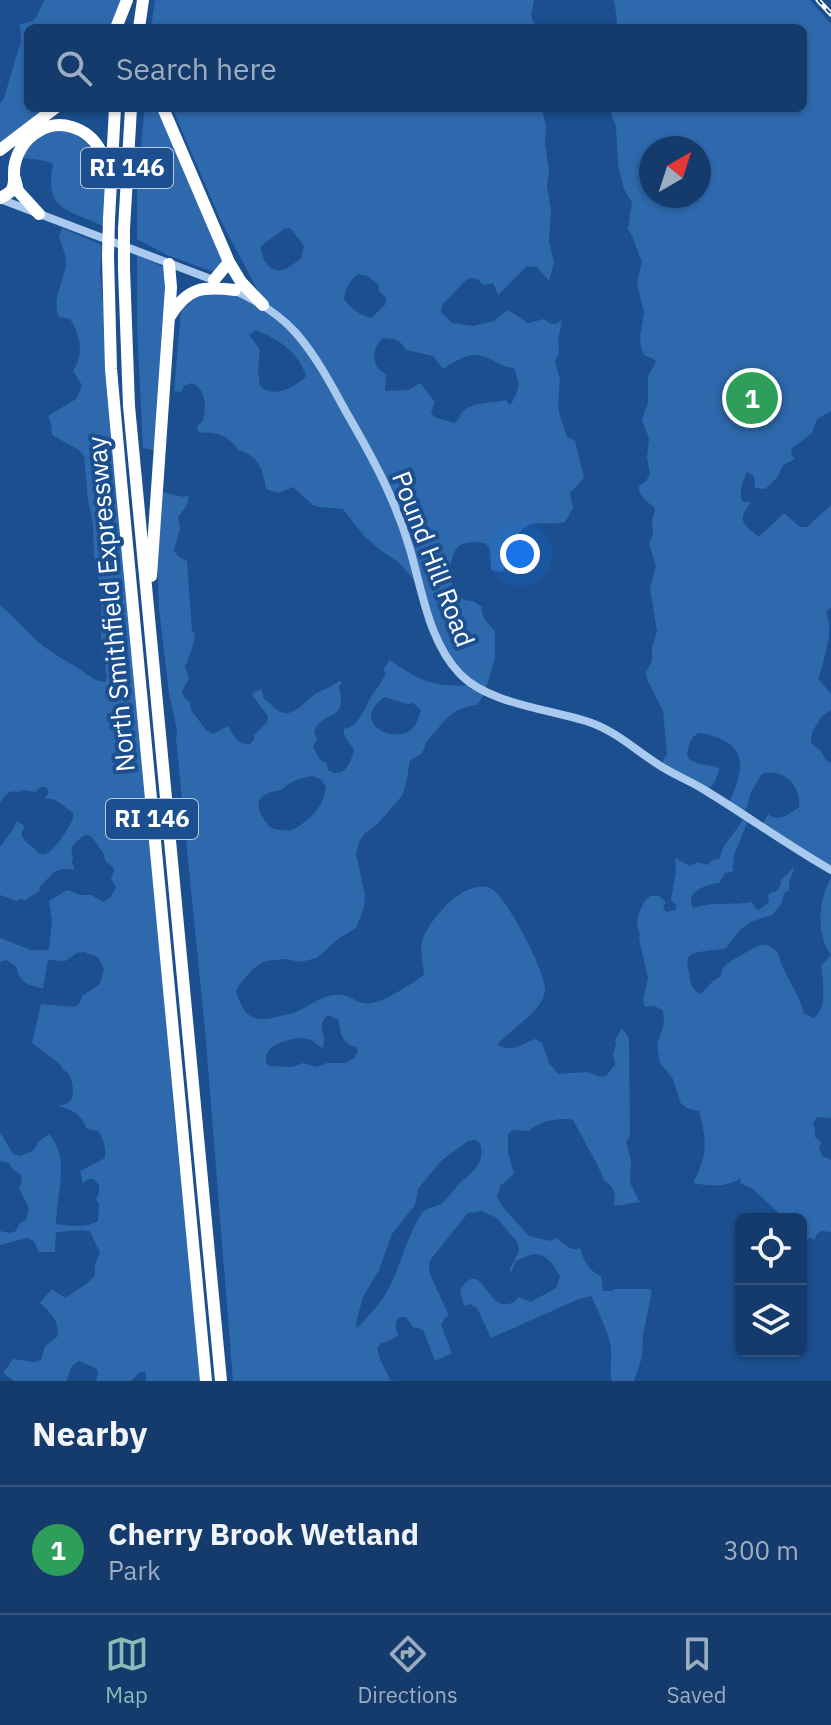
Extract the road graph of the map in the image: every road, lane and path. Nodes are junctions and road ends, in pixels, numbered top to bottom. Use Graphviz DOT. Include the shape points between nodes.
graph roads {
  1 [pos="127,0"];
  2 [pos="143,1"];
  3 [pos="118,24"];
  4 [pos="124,24"];
  5 [pos="141,24"];
  6 [pos="50,112"];
  7 [pos="115,112"];
  8 [pos="131,112"];
  9 [pos="165,112"];
  10 [pos="0,150"];
  11 [pos="110,178"];
  12 [pos="15,179"];
  13 [pos="0,199"];
  14 [pos="39,214"];
  15 [pos="229,262"];
  16 [pos="169,264"];
  17 [pos="214,280"];
  18 [pos="235,290"];
  19 [pos="263,305"];
  20 [pos="169,319"];
  21 [pos="148,604"];
  22 [pos="831,870"];
  23 [pos="206,1381"];
  24 [pos="221,1381"];
  1 -- 3 [label="highway"];
  1 -- 4 [label="highway"];
  2 -- 5 [label="highway"];
  6 -- 10 [label="highway"];
  7 -- 11 [label="highway, North Smithfield Expressway / RI 146"];
  8 -- 21 [label="highway, North Smithfield Expressway / RI 146, bridge" via="124,269 129,406"];
  9 -- 15 [label="highway"];
  11 -- 12 [label="highway" via="93,140 62,125 39,130 28,139 18,153"];
  11 -- 23 [label="highway, North Smithfield Expressway / RI 146, bridge" via="111,369"];
  12 -- 13 [label="highway"];
  12 -- 14 [label="highway" via="18,191"];
  13 -- 14 [label="street, Pound Hill Road"];
  14 -- 16 [label="street, Pound Hill Road"];
  15 -- 17 [label="highway"];
  15 -- 19 [label="highway"];
  16 -- 17 [label="street, Pound Hill Road"];
  16 -- 20 [label="highway"];
  17 -- 18 [label="street, Pound Hill Road"];
  18 -- 19 [label="street, Pound Hill Road"];
  18 -- 20 [label="highway" via="199,289 180,302"];
  19 -- 22 [label="street, Pound Hill Road" via="314,357 384,480 434,631 459,674 495,697 608,730"];
  20 -- 21 [label="highway"];
  21 -- 24 [label="highway, North Smithfield Expressway / RI 146"];
}
